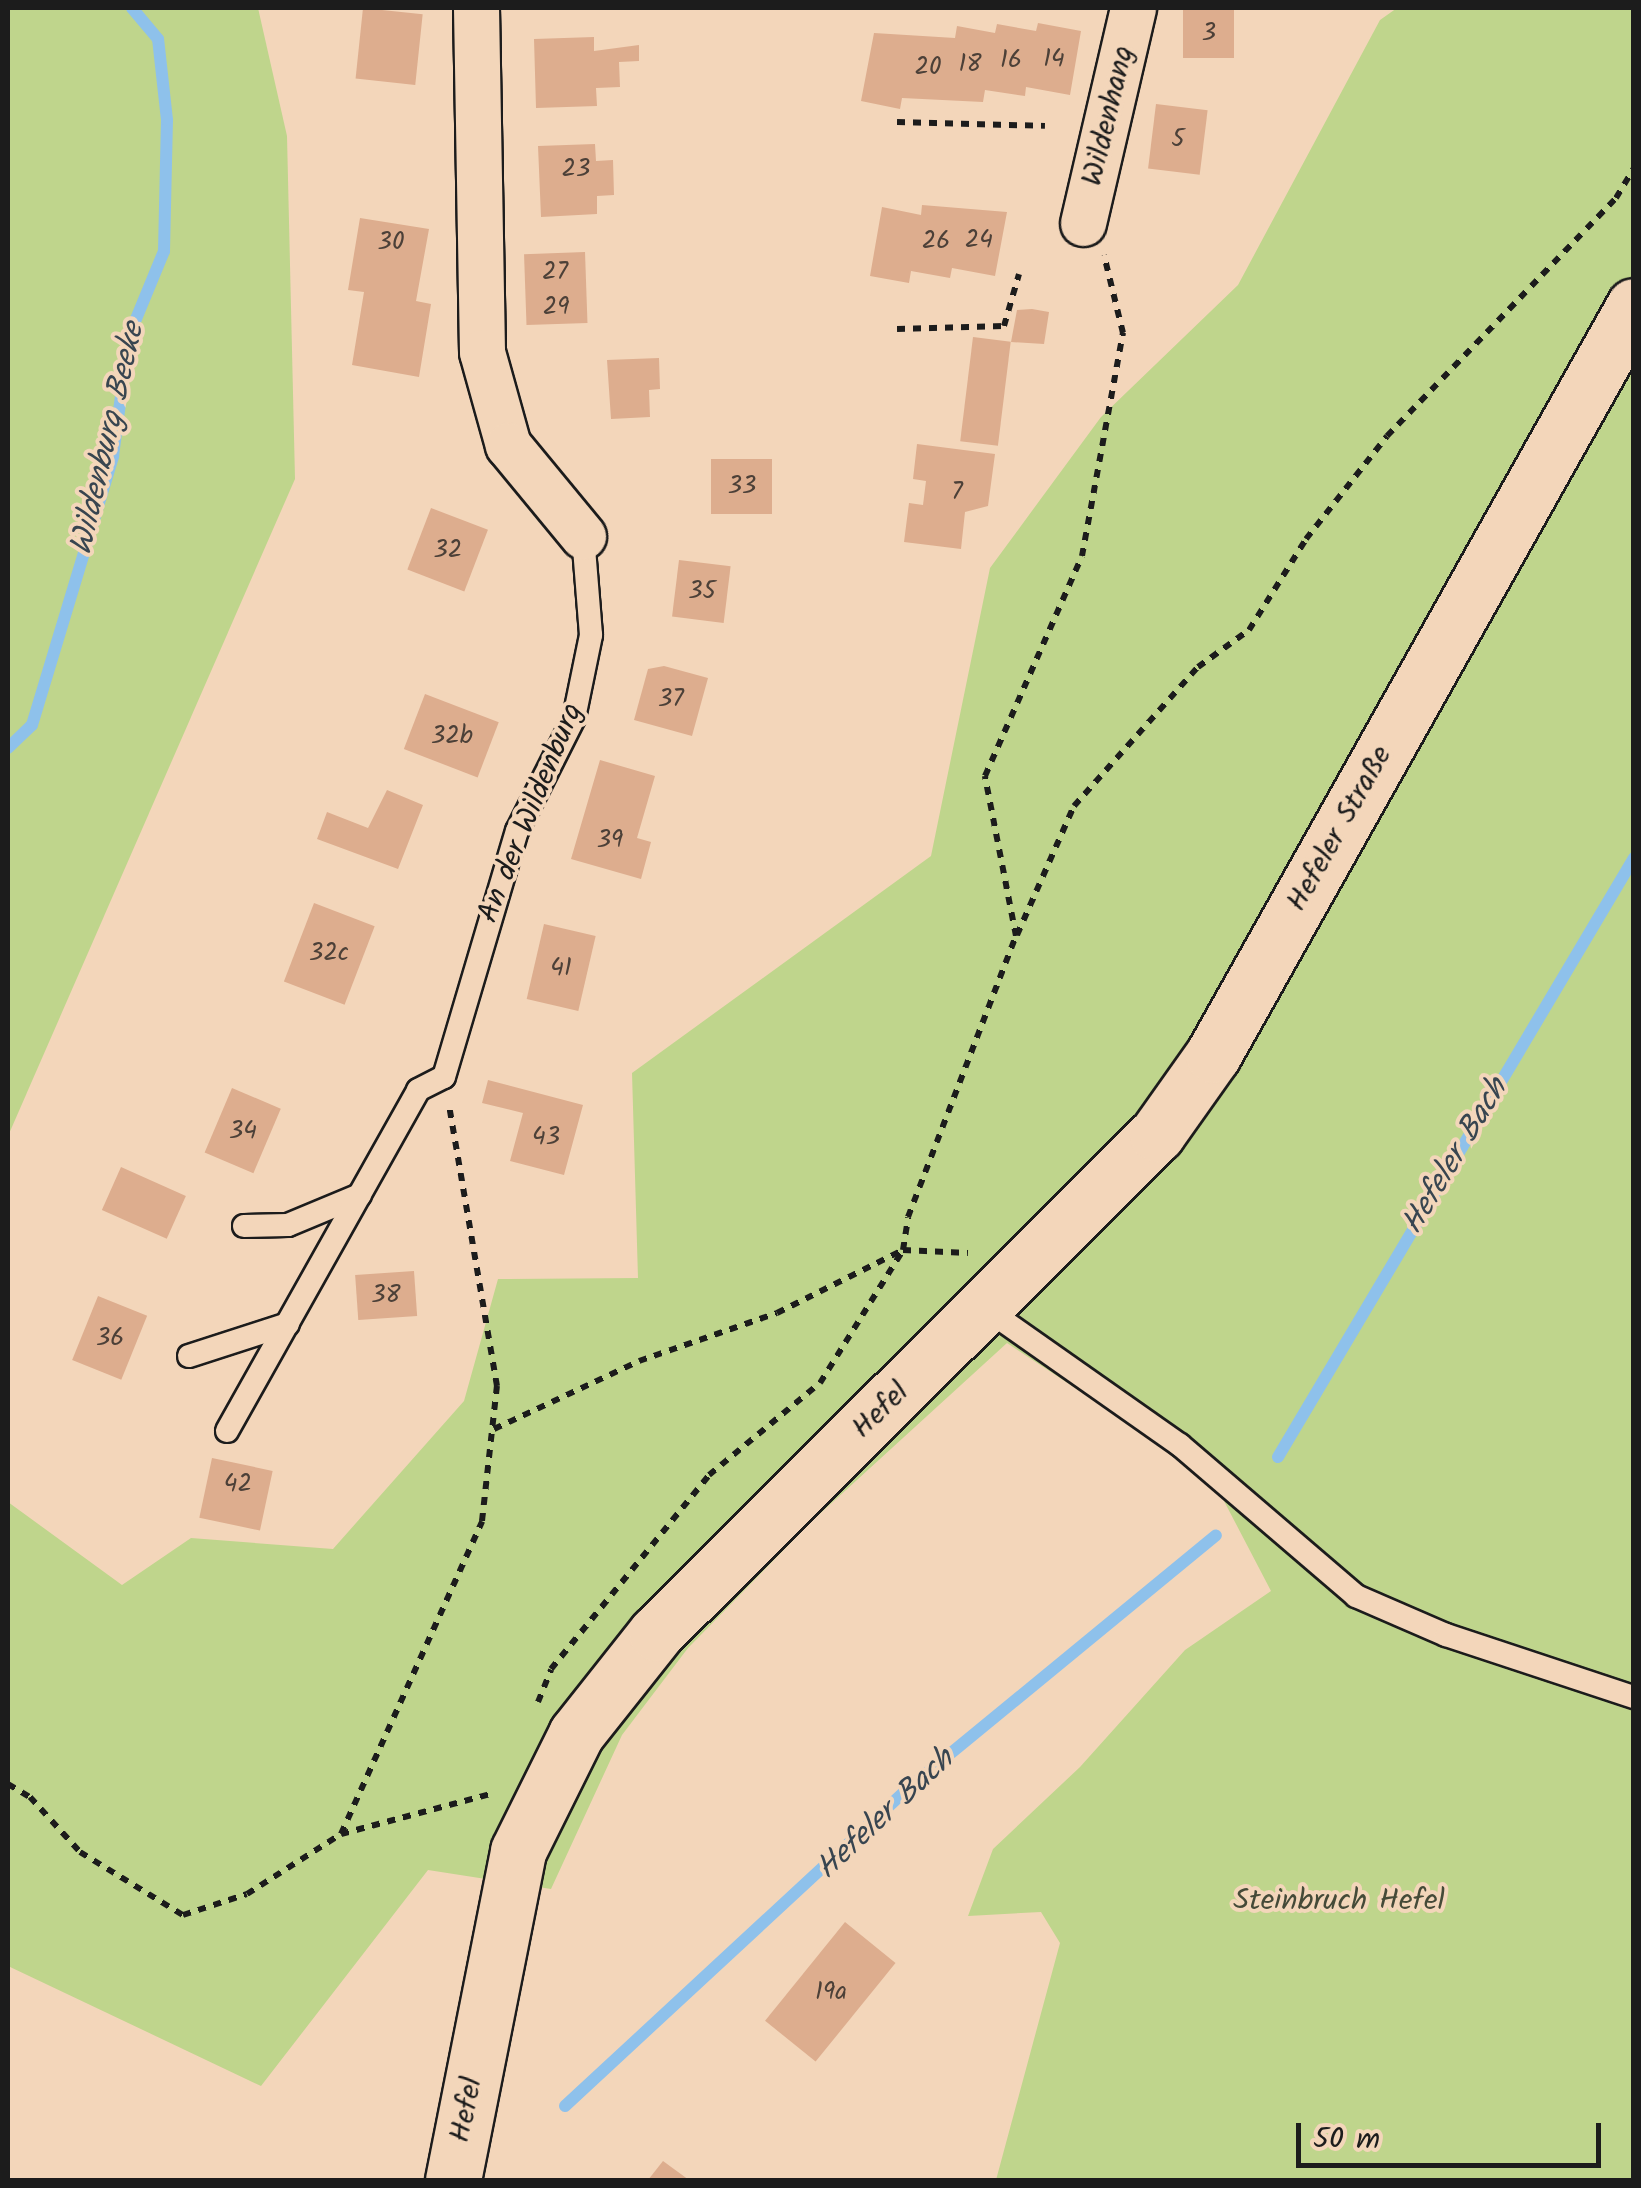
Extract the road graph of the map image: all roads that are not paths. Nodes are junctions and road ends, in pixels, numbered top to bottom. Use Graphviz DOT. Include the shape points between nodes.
graph roads {
  1 [pos="476,8"];
  2 [pos="1133,8"];
  3 [pos="1083,224"];
  4 [pos="1634,306"];
  5 [pos="582,536"];
  6 [pos="360,1195"];
  7 [pos="244,1226"];
  8 [pos="986,1308"];
  9 [pos="288,1324"];
  10 [pos="188,1356"];
  11 [pos="227,1432"];
  12 [pos="1634,1697"];
  13 [pos="453,2180"];
  1 -- 5 [label="street, An der Wildenburg" via="482,352 508,445"];
  2 -- 3 [label="street, Wildenhang"];
  4 -- 8 [label="main road, Hefeler Straße" via="1213,1055 1157,1134"];
  5 -- 6 [label="lane, An der Wildenburg" via="591,634 574,718 517,830 444,1077 418,1090"];
  6 -- 7 [label="lane" via="288,1226"];
  6 -- 9 [label="lane"];
  8 -- 12 [label="lane" via="1180,1445 1356,1596 1446,1636"];
  8 -- 13 [label="main road, Hefel" via="656,1633 576,1734 518,1851"];
  9 -- 10 [label="lane"];
  9 -- 11 [label="lane"];
}
